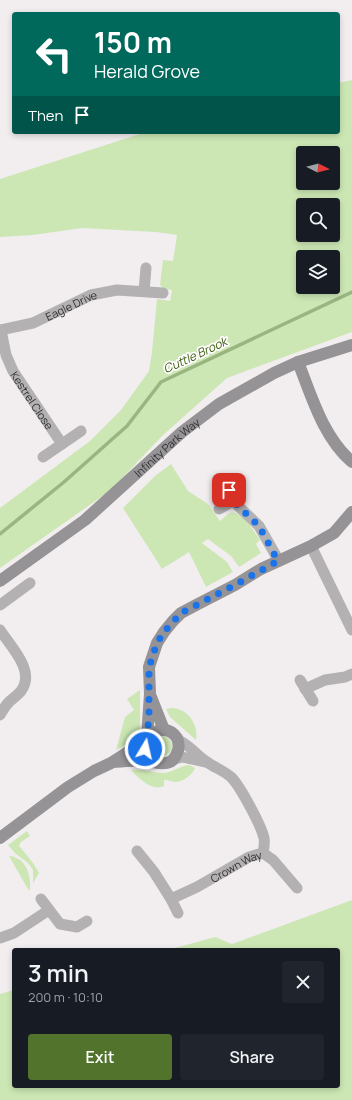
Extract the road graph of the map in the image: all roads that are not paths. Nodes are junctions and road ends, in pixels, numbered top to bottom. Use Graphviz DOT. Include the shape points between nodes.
graph roads {
  1 [pos="146,268"];
  2 [pos="144,291"];
  3 [pos="163,293"];
  4 [pos="1,330"];
  5 [pos="352,345"];
  6 [pos="298,362"];
  7 [pos="82,431"];
  8 [pos="62,444"];
  9 [pos="44,457"];
  10 [pos="352,462"];
  11 [pos="226,480"];
  12 [pos="233,501"];
  13 [pos="219,509"];
  14 [pos="352,512"];
  15 [pos="311,546"];
  16 [pos="278,561"];
  17 [pos="0,581"];
  18 [pos="30,583"];
  19 [pos="0,605"];
  20 [pos="0,630"];
  21 [pos="352,630"];
  22 [pos="352,674"];
  23 [pos="150,694"];
  24 [pos="313,701"];
  25 [pos="0,715"];
  26 [pos="164,730"];
  27 [pos="178,740"];
  28 [pos="146,741"];
  29 [pos="175,759"];
  30 [pos="153,762"];
  31 [pos="206,762"];
  32 [pos="111,763"];
  33 [pos="1,834"];
  34 [pos="137,851"];
  35 [pos="263,853"];
  36 [pos="297,888"];
  37 [pos="41,899"];
  38 [pos="171,899"];
  39 [pos="48,910"];
  40 [pos="178,913"];
  41 [pos="87,921"];
  42 [pos="0,938"];
  1 -- 2 [label="street"];
  2 -- 3 [label="street, Eagle Drive"];
  2 -- 4 [label="street, Eagle Drive" via="117,290 91,295 33,323"];
  4 -- 8 [label="street, Kestrel Close" via="6,356 13,371"];
  5 -- 6 [label="street, Infinity Park Way"];
  6 -- 10 [label="street" via="328,433 339,450"];
  6 -- 17 [label="street, Infinity Park Way" via="219,404 182,432 85,520"];
  7 -- 8 [label="street"];
  8 -- 9 [label="street"];
  11 -- 12 [label="street"];
  12 -- 13 [label="street"];
  12 -- 16 [label="street" via="259,526"];
  14 -- 15 [label="street" via="334,533"];
  15 -- 16 [label="street"];
  15 -- 21 [label="street"];
  16 -- 23 [label="street" via="181,613 173,621 157,643 151,659"];
  18 -- 19 [label="street"];
  20 -- 25 [label="street" via="25,669 25,681 18,695"];
  22 -- 24 [label="street" via="302,684"];
  23 -- 26 [label="street"];
  23 -- 28 [label="street"];
  26 -- 27 [label="street, Crown Way"];
  26 -- 28 [label="street, Crown Way" via="154,732"];
  27 -- 29 [label="street"];
  27 -- 31 [label="street, Crown Way" via="188,745"];
  28 -- 30 [label="street" via="146,754"];
  28 -- 32 [label="street, Crown Way"];
  29 -- 30 [label="street, Crown Way" via="165,764"];
  29 -- 31 [label="street, Crown Way" via="182,757"];
  30 -- 32 [label="street, Crown Way" via="129,760"];
  31 -- 35 [label="street, Crown Way" via="227,773 240,789 264,837"];
  32 -- 33 [label="street, Crown Way" via="68,787"];
  34 -- 38 [label="street"];
  35 -- 36 [label="street"];
  35 -- 38 [label="street, Crown Way" via="249,857"];
  37 -- 39 [label="street"];
  38 -- 40 [label="street"];
  39 -- 41 [label="street" via="60,924 77,927"];
  39 -- 42 [label="street" via="14,933"];
}
